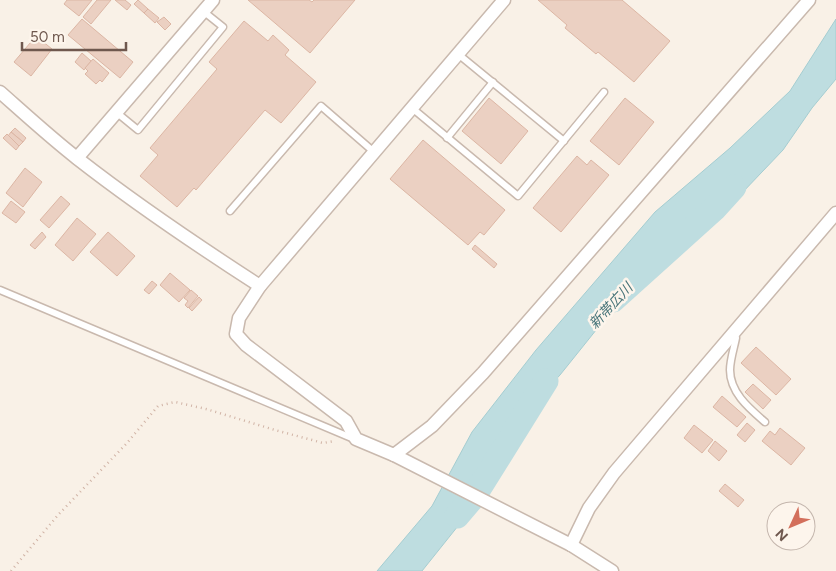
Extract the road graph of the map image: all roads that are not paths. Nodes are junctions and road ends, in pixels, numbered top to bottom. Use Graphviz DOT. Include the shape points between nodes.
graph roads {
  1 [pos="213,0"];
  2 [pos="504,0"];
  3 [pos="809,0"];
  4 [pos="203,11"];
  5 [pos="458,54"];
  6 [pos="493,82"];
  7 [pos="604,92"];
  8 [pos="2,98"];
  9 [pos="412,108"];
  10 [pos="116,112"];
  11 [pos="447,138"];
  12 [pos="564,141"];
  13 [pos="374,152"];
  14 [pos="77,158"];
  15 [pos="230,212"];
  16 [pos="836,213"];
  17 [pos="260,286"];
  18 [pos="0,290"];
  19 [pos="734,331"];
  20 [pos="765,422"];
  21 [pos="356,440"];
  22 [pos="394,455"];
  23 [pos="571,545"];
  24 [pos="612,571"];
  1 -- 4 [label="street"];
  2 -- 5 [label="street"];
  3 -- 22 [label="street" via="483,372 432,426"];
  4 -- 10 [label="street"];
  4 -- 10 [label="lane" via="222,27 138,130"];
  5 -- 6 [label="lane"];
  5 -- 9 [label="street"];
  6 -- 11 [label="lane"];
  6 -- 12 [label="lane"];
  7 -- 12 [label="lane"];
  8 -- 14 [label="street"];
  9 -- 11 [label="lane"];
  9 -- 13 [label="street"];
  10 -- 14 [label="street"];
  11 -- 12 [label="lane" via="518,196"];
  13 -- 15 [label="lane" via="321,106"];
  13 -- 17 [label="street"];
  14 -- 17 [label="street" via="197,246"];
  16 -- 19 [label="street"];
  17 -- 21 [label="street" via="239,318 236,334 346,421"];
  18 -- 21 [label="lane"];
  19 -- 20 [label="lane" via="736,338 730,371 734,387 744,403"];
  19 -- 23 [label="street" via="614,473 589,508"];
  21 -- 22 [label="street"];
  22 -- 23 [label="street"];
  23 -- 24 [label="street"];
}
